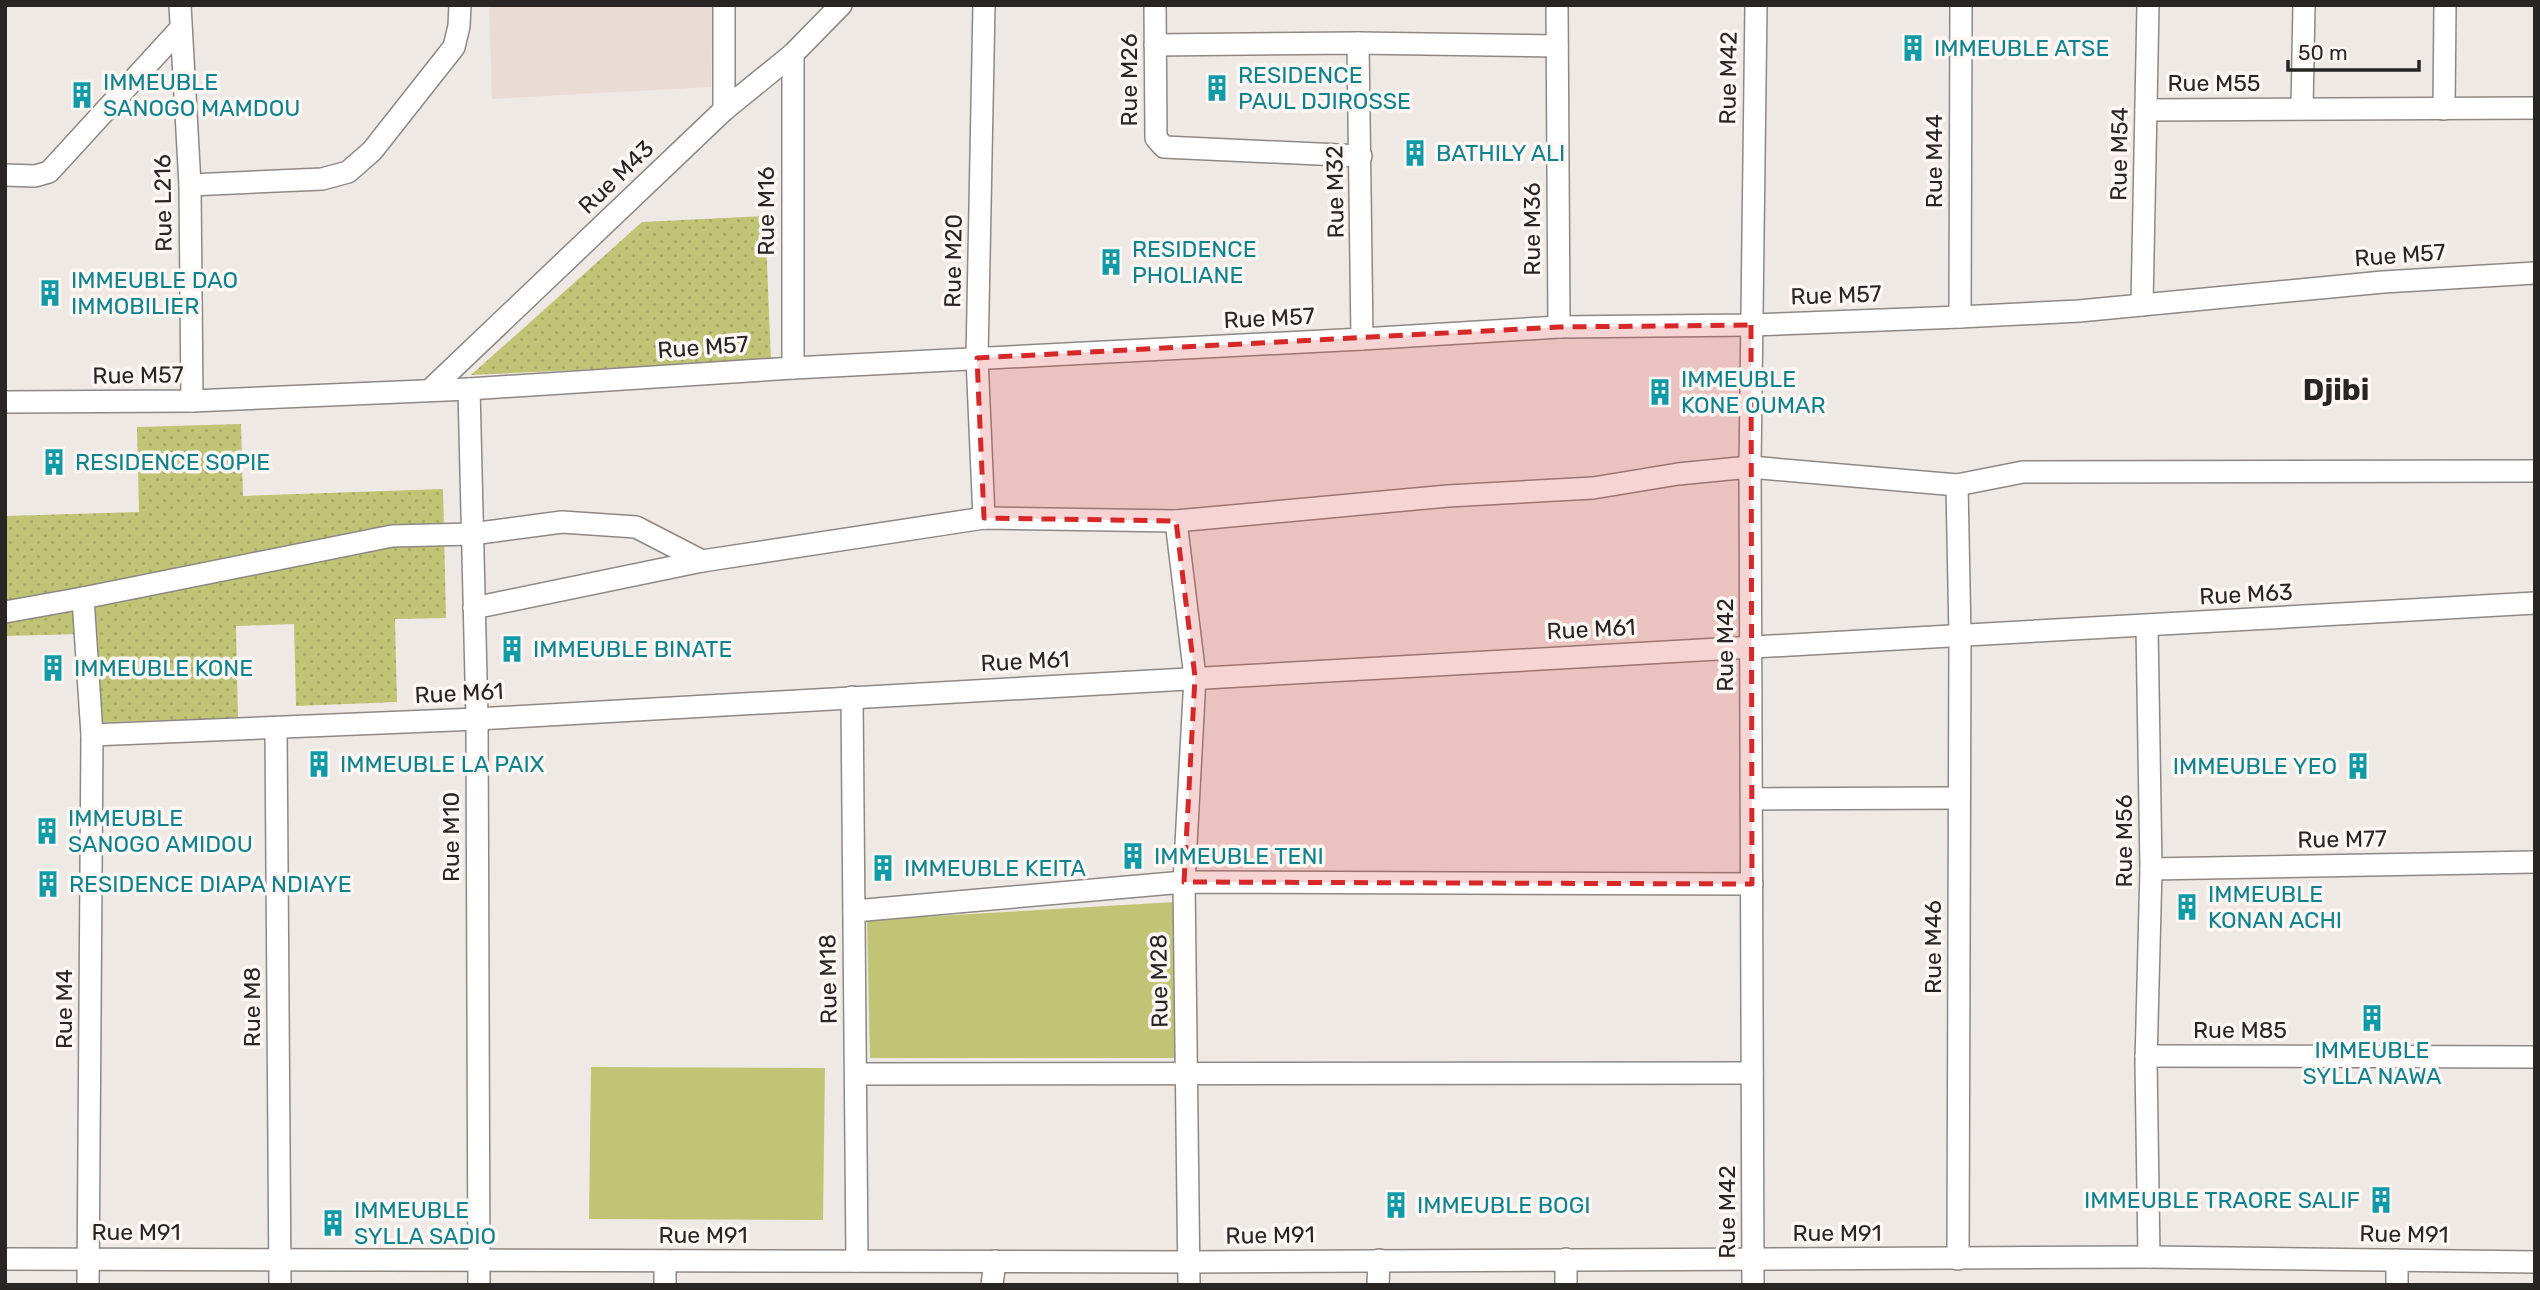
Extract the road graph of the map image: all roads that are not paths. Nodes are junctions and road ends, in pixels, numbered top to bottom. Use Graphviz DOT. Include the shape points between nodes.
graph roads {
  1 [pos="180,5"];
  2 [pos="460,5"];
  3 [pos="724,5"];
  4 [pos="841,5"];
  5 [pos="984,5"];
  6 [pos="1155,5"];
  7 [pos="1557,5"];
  8 [pos="1756,5"];
  9 [pos="1961,5"];
  10 [pos="2148,5"];
  11 [pos="2304,5"];
  12 [pos="2445,5"];
  13 [pos="180,29"];
  14 [pos="1358,43"];
  15 [pos="1155,45"];
  16 [pos="1557,46"];
  17 [pos="793,54"];
  18 [pos="2302,108"];
  19 [pos="2535,108"];
  20 [pos="2444,109"];
  21 [pos="724,110"];
  22 [pos="2146,110"];
  23 [pos="1361,156"];
  24 [pos="5,175"];
  25 [pos="190,184"];
  26 [pos="2535,273"];
  27 [pos="2142,304"];
  28 [pos="1960,317"];
  29 [pos="1751,325"];
  30 [pos="1559,327"];
  31 [pos="1362,340"];
  32 [pos="977,358"];
  33 [pos="793,368"];
  34 [pos="468,389"];
  35 [pos="430,390"];
  36 [pos="192,401"];
  37 [pos="5,402"];
  38 [pos="1750,467"];
  39 [pos="2535,471"];
  40 [pos="1956,485"];
  41 [pos="984,518"];
  42 [pos="1176,521"];
  43 [pos="472,534"];
  44 [pos="702,561"];
  45 [pos="83,598"];
  46 [pos="2535,603"];
  47 [pos="474,608"];
  48 [pos="5,612"];
  49 [pos="2147,626"];
  50 [pos="1960,636"];
  51 [pos="1752,647"];
  52 [pos="1195,677"];
  53 [pos="852,697"];
  54 [pos="477,719"];
  55 [pos="276,729"];
  56 [pos="92,734"];
  57 [pos="1959,798"];
  58 [pos="1752,799"];
  59 [pos="2535,862"];
  60 [pos="2151,869"];
  61 [pos="1184,882"];
  62 [pos="1752,884"];
  63 [pos="854,911"];
  64 [pos="2146,1056"];
  65 [pos="2535,1057"];
  66 [pos="1186,1072"];
  67 [pos="1752,1073"];
  68 [pos="856,1074"];
  69 [pos="2150,1257"];
  70 [pos="88,1258"];
  71 [pos="5,1259"];
  72 [pos="1566,1259"];
  73 [pos="1753,1259"];
  74 [pos="1958,1259"];
  75 [pos="2398,1259"];
  76 [pos="280,1260"];
  77 [pos="1378,1260"];
  78 [pos="665,1261"];
  79 [pos="857,1261"];
  80 [pos="995,1261"];
  81 [pos="480,1262"];
  82 [pos="1189,1262"];
  83 [pos="2535,1262"];
  84 [pos="88,1285"];
  85 [pos="280,1285"];
  86 [pos="479,1285"];
  87 [pos="664,1285"];
  88 [pos="992,1285"];
  89 [pos="1189,1285"];
  90 [pos="1378,1285"];
  91 [pos="1566,1285"];
  92 [pos="1753,1285"];
  93 [pos="2397,1285"];
  1 -- 13 [label="street, Rue L216"];
  2 -- 25 [label="street" via="454,47 372,151 348,172 322,178"];
  3 -- 21 [label="street"];
  4 -- 17 [label="street, Rue M43"];
  5 -- 32 [label="street, Rue M20"];
  6 -- 15 [label="street, Rue M26"];
  7 -- 16 [label="street, Rue M36"];
  8 -- 29 [label="street, Rue M42"];
  9 -- 28 [label="street, Rue M44"];
  10 -- 22 [label="street, Rue M54"];
  11 -- 18 [label="street"];
  12 -- 20 [label="street"];
  13 -- 24 [label="street" via="49,172"];
  13 -- 25 [label="street, Rue L216"];
  14 -- 15 [label="street"];
  14 -- 16 [label="street"];
  14 -- 23 [label="street, Rue M32"];
  15 -- 23 [label="street, Rue M26" via="1156,138 1168,149"];
  16 -- 30 [label="street, Rue M36"];
  17 -- 21 [label="street, Rue M43"];
  17 -- 33 [label="street, Rue M16"];
  18 -- 20 [label="street, Rue M55"];
  18 -- 22 [label="street, Rue M55"];
  19 -- 20 [label="street, Rue M55"];
  21 -- 35 [label="street, Rue M43"];
  22 -- 27 [label="street, Rue M54"];
  23 -- 31 [label="street, Rue M32"];
  25 -- 36 [label="street, Rue L216"];
  26 -- 27 [label="street, Rue M57"];
  27 -- 28 [label="street, Rue M57"];
  28 -- 29 [label="street, Rue M57"];
  29 -- 30 [label="street, Rue M57"];
  29 -- 38 [label="street, Rue M42"];
  30 -- 31 [label="street, Rue M57"];
  31 -- 32 [label="street, Rue M57"];
  32 -- 33 [label="street, Rue M57"];
  32 -- 41 [label="street, Rue M20"];
  33 -- 34 [label="street, Rue M57"];
  34 -- 35 [label="street, Rue M57"];
  34 -- 43 [label="street, Rue M10"];
  35 -- 36 [label="street, Rue M57"];
  36 -- 37 [label="street, Rue M57"];
  38 -- 40 [label="street"];
  38 -- 42 [label="street" via="1593,488"];
  38 -- 51 [label="street, Rue M42"];
  39 -- 40 [label="street" via="2023,472"];
  40 -- 50 [label="street, Rue M46"];
  41 -- 42 [label="street"];
  41 -- 44 [label="street"];
  42 -- 52 [label="street, Rue M28"];
  43 -- 44 [label="street" via="562,522 636,527"];
  43 -- 45 [label="street" via="392,536"];
  43 -- 47 [label="street, Rue M10"];
  44 -- 47 [label="street"];
  45 -- 48 [label="street"];
  45 -- 56 [label="street, Rue M4"];
  46 -- 49 [label="street, Rue M63"];
  47 -- 54 [label="street, Rue M10"];
  49 -- 50 [label="street, Rue M63"];
  49 -- 60 [label="street, Rue M56"];
  50 -- 51 [label="street, Rue M61"];
  50 -- 57 [label="street, Rue M46"];
  51 -- 52 [label="street, Rue M61"];
  51 -- 58 [label="street, Rue M42"];
  52 -- 53 [label="street, Rue M61"];
  52 -- 61 [label="street, Rue M28"];
  53 -- 54 [label="street, Rue M61"];
  53 -- 63 [label="street, Rue M18"];
  54 -- 55 [label="street, Rue M61"];
  54 -- 81 [label="street, Rue M10"];
  55 -- 56 [label="street, Rue M61"];
  55 -- 76 [label="street, Rue M8"];
  56 -- 70 [label="street, Rue M4"];
  57 -- 58 [label="street"];
  57 -- 74 [label="street, Rue M46"];
  58 -- 62 [label="street, Rue M42"];
  59 -- 60 [label="street, Rue M77"];
  60 -- 64 [label="street, Rue M56"];
  61 -- 62 [label="street"];
  61 -- 63 [label="street"];
  61 -- 66 [label="street, Rue M28"];
  62 -- 67 [label="street, Rue M42"];
  63 -- 68 [label="street, Rue M18"];
  64 -- 65 [label="street, Rue M85"];
  64 -- 69 [label="street"];
  66 -- 67 [label="street"];
  66 -- 68 [label="street"];
  66 -- 82 [label="street, Rue M28"];
  67 -- 73 [label="street, Rue M42"];
  68 -- 79 [label="street, Rue M18"];
  69 -- 74 [label="street, Rue M91"];
  69 -- 75 [label="street, Rue M91"];
  70 -- 71 [label="street, Rue M91"];
  70 -- 76 [label="street, Rue M91"];
  70 -- 84 [label="street, Rue M4"];
  72 -- 73 [label="street, Rue M91"];
  72 -- 77 [label="street, Rue M91"];
  72 -- 91 [label="street"];
  73 -- 74 [label="street, Rue M91"];
  73 -- 92 [label="street, Rue M42"];
  75 -- 83 [label="street, Rue M91"];
  75 -- 93 [label="street"];
  76 -- 81 [label="street, Rue M91"];
  76 -- 85 [label="street, Rue M8"];
  77 -- 82 [label="street, Rue M91"];
  77 -- 90 [label="street"];
  78 -- 79 [label="street, Rue M91"];
  78 -- 81 [label="street, Rue M91"];
  78 -- 87 [label="street"];
  79 -- 80 [label="street, Rue M91"];
  80 -- 82 [label="street, Rue M91"];
  80 -- 88 [label="street"];
  81 -- 86 [label="street, Rue M10"];
  82 -- 89 [label="street, Rue M28"];
}
